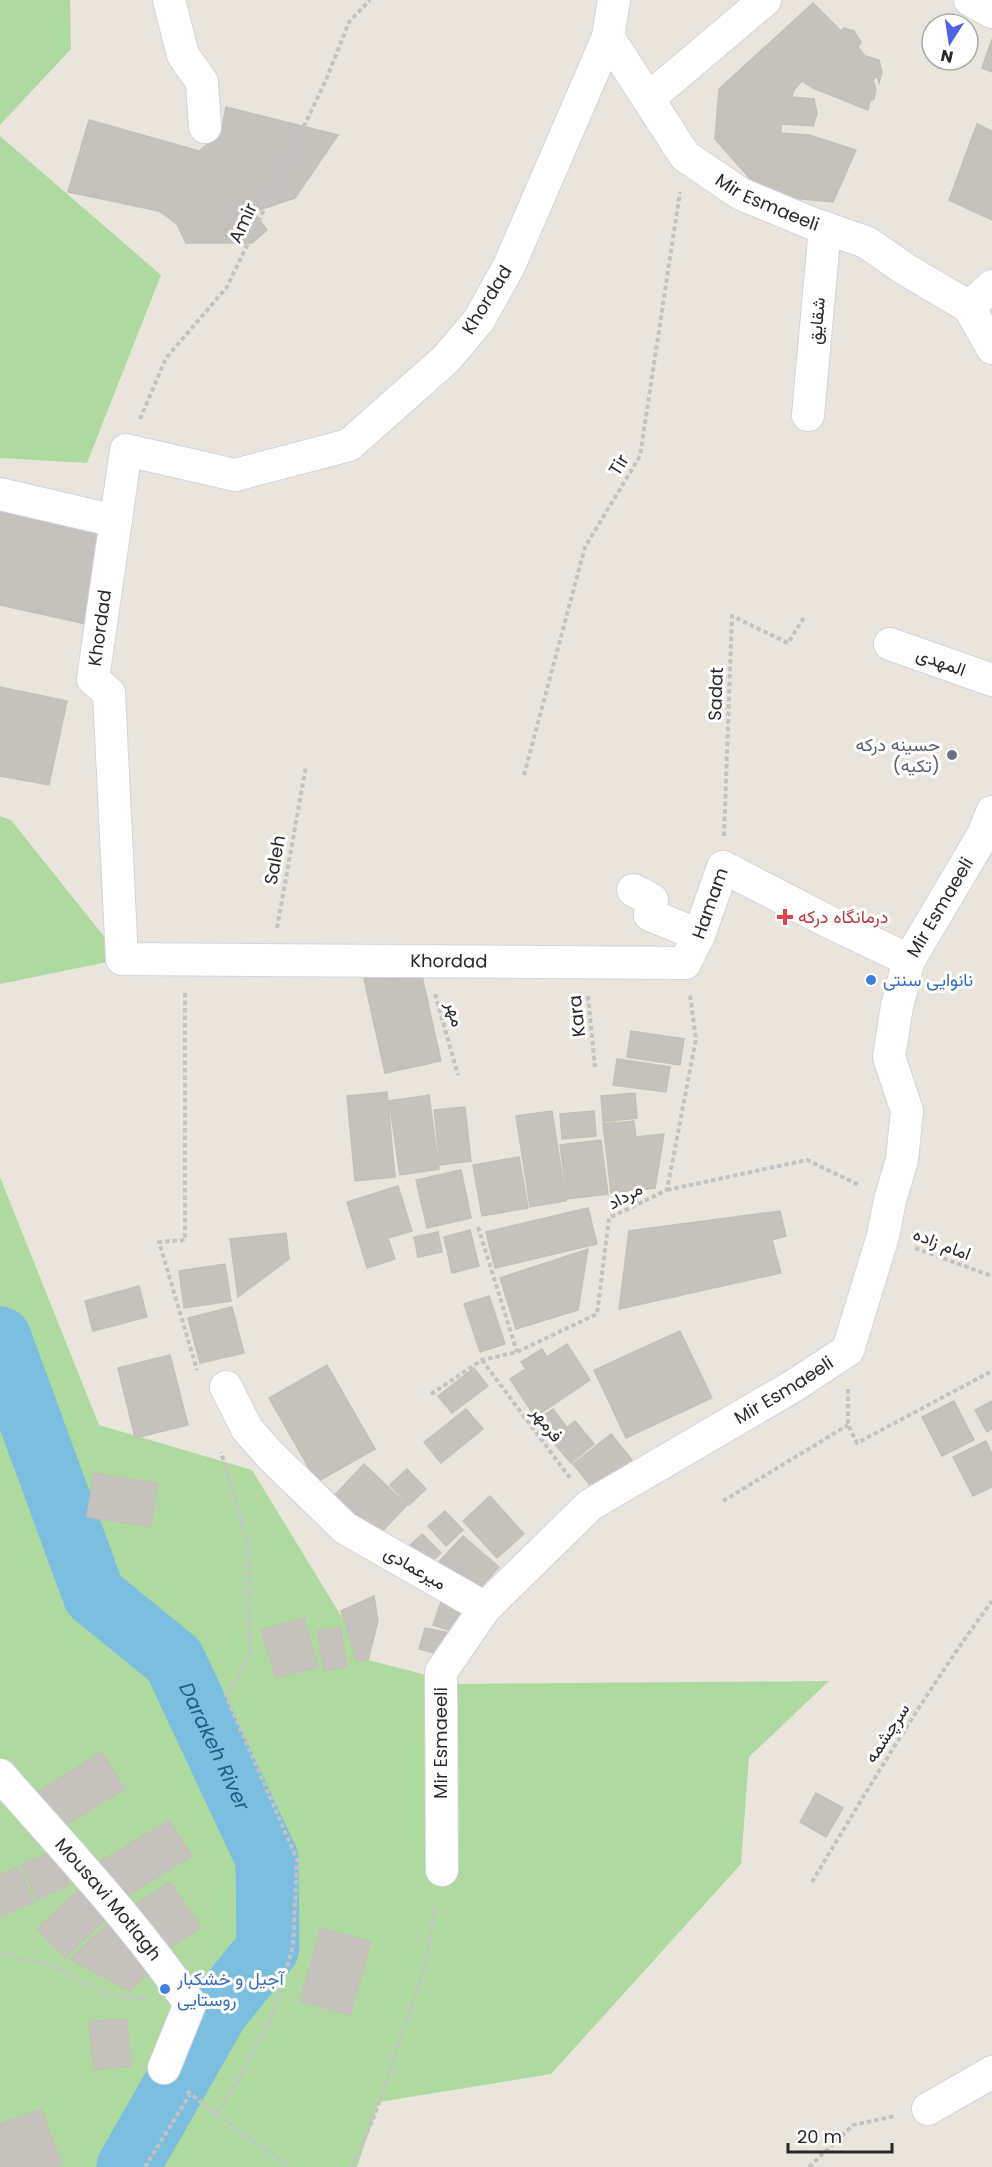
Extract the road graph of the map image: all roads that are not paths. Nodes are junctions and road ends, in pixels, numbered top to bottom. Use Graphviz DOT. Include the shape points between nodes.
graph roads {
  1 [pos="169,0"];
  2 [pos="614,0"];
  3 [pos="765,0"];
  4 [pos="970,0"];
  5 [pos="992,12"];
  6 [pos="608,38"];
  7 [pos="648,99"];
  8 [pos="205,127"];
  9 [pos="825,228"];
  10 [pos="992,286"];
  11 [pos="969,307"];
  12 [pos="992,348"];
  13 [pos="808,415"];
  14 [pos="0,494"];
  15 [pos="116,521"];
  16 [pos="890,644"];
  17 [pos="992,680"];
  18 [pos="989,829"];
  19 [pos="633,890"];
  20 [pos="699,935"];
  21 [pos="909,960"];
  22 [pos="685,963"];
  23 [pos="213,1383"];
  24 [pos="485,1608"];
  25 [pos="0,1775"];
  26 [pos="442,1870"];
  27 [pos="164,2068"];
  28 [pos="992,2072"];
  29 [pos="928,2109"];
  1 -- 8 [label="street" via="183,55 202,82"];
  2 -- 6 [label="street"];
  3 -- 7 [label="street"];
  4 -- 5 [label="street"];
  6 -- 7 [label="street, Mir Esmaeeli"];
  6 -- 15 [label="street, Khordad" via="514,256 479,320 446,359 348,445 235,475 126,450"];
  7 -- 9 [label="street, Mir Esmaeeli" via="686,156 741,194"];
  9 -- 11 [label="street, Mir Esmaeeli" via="866,242"];
  9 -- 13 [label="street, شقایق"];
  10 -- 11 [label="street"];
  11 -- 12 [label="street"];
  14 -- 15 [label="street"];
  15 -- 22 [label="street, Khordad" via="93,679 109,693 122,959"];
  16 -- 17 [label="street, المهدی"];
  18 -- 21 [label="street, Mir Esmaeeli"];
  19 -- 20 [label="street" via="652,900 650,915"];
  20 -- 21 [label="street, Hamam" via="723,867"];
  20 -- 22 [label="street, Hamam"];
  21 -- 24 [label="street, Mir Esmaeeli" via="889,1056 908,1111 902,1160 884,1236 848,1350 590,1505"];
  23 -- 24 [label="street, میرعمادی" via="270,1455 345,1528"];
  24 -- 26 [label="street, Mir Esmaeeli" via="441,1672"];
  25 -- 27 [label="street, Mousavi Motlagh" via="168,1972 190,2004"];
  28 -- 29 [label="street"];
}
